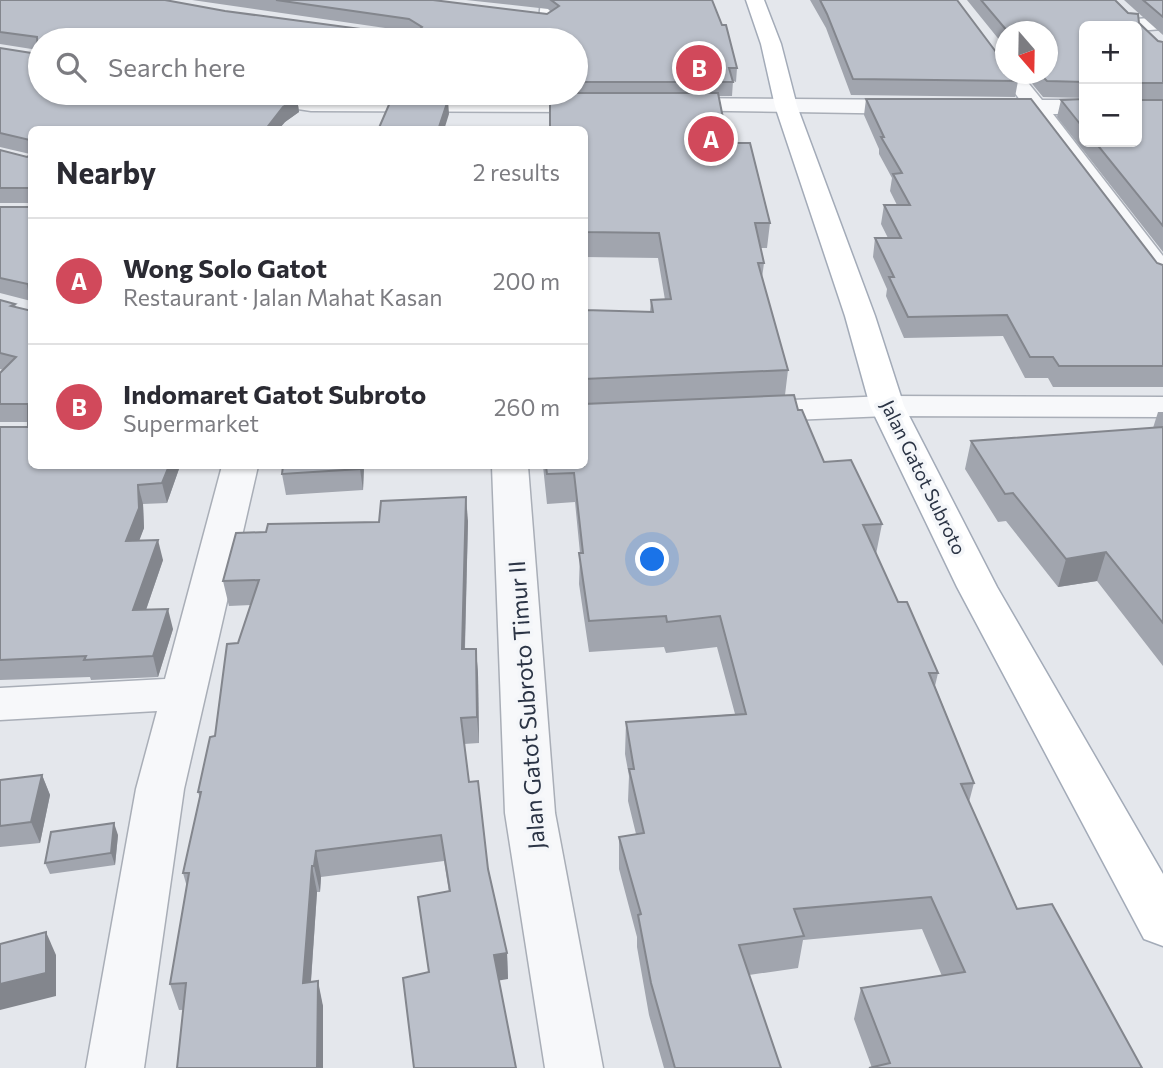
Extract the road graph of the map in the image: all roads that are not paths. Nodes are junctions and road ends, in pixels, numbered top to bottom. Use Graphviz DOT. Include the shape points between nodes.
graph roads {
  1 [pos="755,0"];
  2 [pos="1118,8"];
  3 [pos="1132,21"];
  4 [pos="1163,23"];
  5 [pos="1142,25"];
  6 [pos="1142,31"];
  7 [pos="1154,42"];
  8 [pos="1020,84"];
  9 [pos="588,102"];
  10 [pos="359,105"];
  11 [pos="540,105"];
  12 [pos="622,105"];
  13 [pos="650,105"];
  14 [pos="786,106"];
  15 [pos="942,107"];
  16 [pos="970,107"];
  17 [pos="1039,107"];
  18 [pos="1079,107"];
  19 [pos="351,126"];
  20 [pos="538,126"];
  21 [pos="1163,275"];
  22 [pos="887,406"];
  23 [pos="1163,407"];
  24 [pos="722,414"];
  25 [pos="239,469"];
  26 [pos="510,469"];
  27 [pos="184,694"];
  28 [pos="0,704"];
  29 [pos="1163,923"];
  30 [pos="115,1068"];
  31 [pos="574,1068"];
  1 -- 14 [label="main road, Jalan Gatot Subroto"];
  2 -- 3 [label="street"];
  4 -- 5 [label="street"];
  6 -- 7 [label="street"];
  8 -- 17 [label="street"];
  9 -- 12 [label="street"];
  10 -- 19 [label="street"];
  11 -- 20 [label="street"];
  13 -- 14 [label="street"];
  14 -- 15 [label="street"];
  14 -- 22 [label="main road, Jalan Gatot Subroto"];
  16 -- 17 [label="street"];
  17 -- 18 [label="street"];
  17 -- 21 [label="street"];
  22 -- 23 [label="street"];
  22 -- 24 [label="street"];
  22 -- 29 [label="main road, Jalan Gatot Subroto" via="977,587"];
  25 -- 27 [label="street"];
  26 -- 31 [label="street, Jalan Gatot Subroto Timur II" via="530,813"];
  27 -- 28 [label="street"];
  27 -- 30 [label="street" via="160,789"];
}
